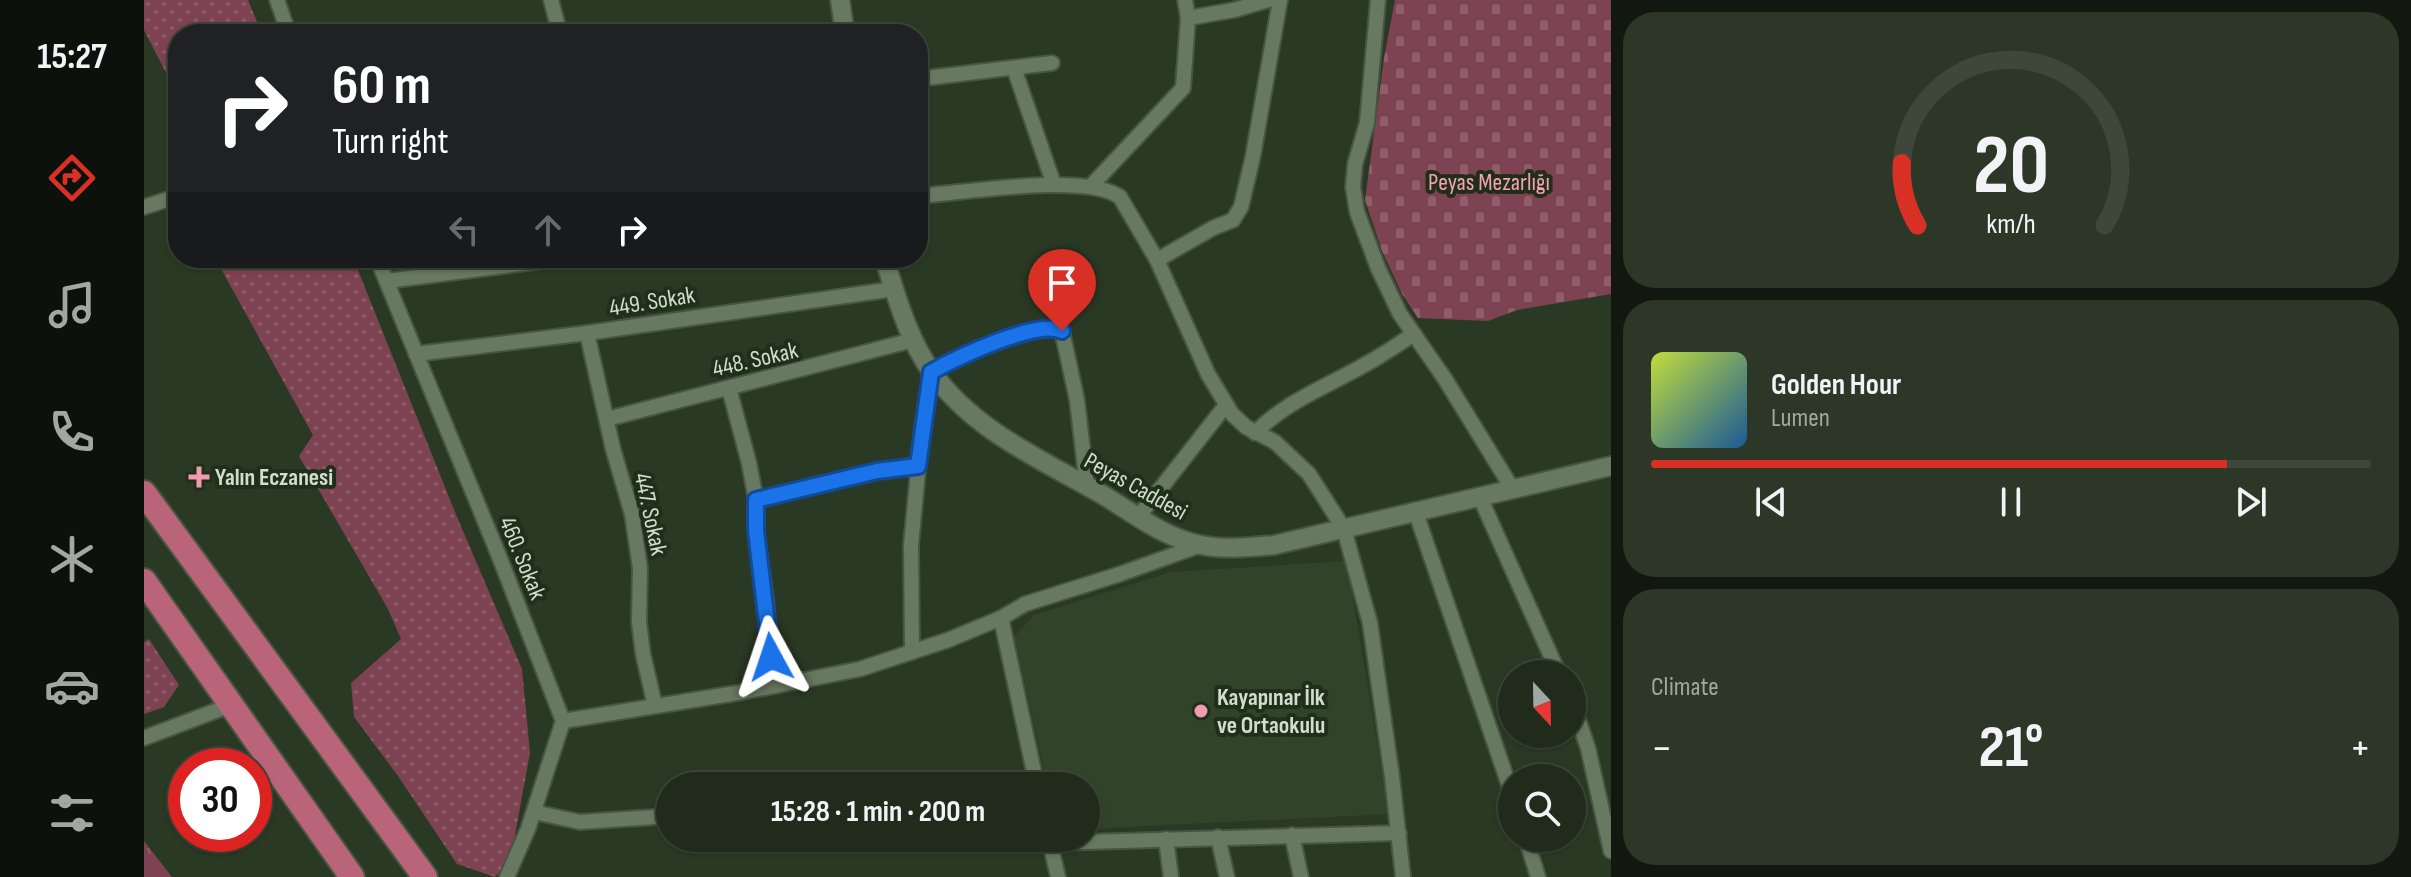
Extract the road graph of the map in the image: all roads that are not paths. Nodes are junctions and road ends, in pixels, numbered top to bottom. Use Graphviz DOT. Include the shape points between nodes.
graph roads {
  1 [pos="277,0"];
  2 [pos="551,0"];
  3 [pos="840,0"];
  4 [pos="1185,0"];
  5 [pos="1268,0"];
  6 [pos="1280,0"];
  7 [pos="1378,0"];
  8 [pos="1188,18"];
  9 [pos="285,24"];
  10 [pos="557,24"];
  11 [pos="844,24"];
  12 [pos="1052,63"];
  13 [pos="1014,68"];
  14 [pos="928,78"];
  15 [pos="1054,185"];
  16 [pos="1091,186"];
  17 [pos="928,195"];
  18 [pos="168,199"];
  19 [pos="144,207"];
  20 [pos="1157,260"];
  21 [pos="381,268"];
  22 [pos="488,268"];
  23 [pos="887,268"];
  24 [pos="387,281"];
  25 [pos="894,289"];
  26 [pos="587,333"];
  27 [pos="1414,334"];
  28 [pos="913,340"];
  29 [pos="416,354"];
  30 [pos="931,372"];
  31 [pos="729,388"];
  32 [pos="1226,405"];
  33 [pos="607,419"];
  34 [pos="1255,433"];
  35 [pos="918,466"];
  36 [pos="1611,466"];
  37 [pos="1087,486"];
  38 [pos="1512,488"];
  39 [pos="144,493"];
  40 [pos="1479,495"];
  41 [pos="756,500"];
  42 [pos="1415,510"];
  43 [pos="1139,516"];
  44 [pos="1344,529"];
  45 [pos="1201,545"];
  46 [pos="144,581"];
  47 [pos="1001,618"];
  48 [pos="912,652"];
  49 [pos="1553,660"];
  50 [pos="774,686"];
  51 [pos="231,705"];
  52 [pos="655,706"];
  53 [pos="563,721"];
  54 [pos="144,738"];
  55 [pos="1586,742"];
  56 [pos="1502,764"];
  57 [pos="1034,772"];
  58 [pos="534,812"];
  59 [pos="656,817"];
  60 [pos="1399,833"];
  61 [pos="1292,835"];
  62 [pos="1218,837"];
  63 [pos="1166,839"];
  64 [pos="1100,840"];
  65 [pos="1611,851"];
  66 [pos="1052,852"];
  67 [pos="1530,852"];
  68 [pos="352,877"];
  69 [pos="425,877"];
  70 [pos="507,877"];
  71 [pos="1058,877"];
  72 [pos="1171,877"];
  73 [pos="1227,877"];
  74 [pos="1301,877"];
  75 [pos="1403,877"];
  76 [pos="1538,877"];
  1 -- 9 [label="street"];
  2 -- 10 [label="street"];
  3 -- 11 [label="street"];
  4 -- 8 [label="street"];
  5 -- 8 [label="street"];
  6 -- 20 [label="street" via="1241,207 1233,220"];
  7 -- 27 [label="street" via="1367,123 1353,187 1378,268"];
  8 -- 16 [label="street" via="1183,88"];
  12 -- 13 [label="street"];
  13 -- 14 [label="street"];
  13 -- 15 [label="street"];
  15 -- 16 [label="street"];
  15 -- 17 [label="street"];
  16 -- 20 [label="street" via="1120,197"];
  18 -- 19 [label="street"];
  20 -- 32 [label="street"];
  21 -- 24 [label="street, 460. Sokak"];
  22 -- 24 [label="street"];
  23 -- 25 [label="street, Peyas Caddesi"];
  24 -- 29 [label="street, 460. Sokak"];
  25 -- 26 [label="street, 449. Sokak"];
  25 -- 28 [label="street, Peyas Caddesi"];
  26 -- 29 [label="street, 449. Sokak"];
  26 -- 33 [label="street, 447. Sokak"];
  27 -- 34 [label="street" via="1282,410"];
  27 -- 38 [label="street"];
  28 -- 30 [label="street, Peyas Caddesi"];
  28 -- 31 [label="street, 448. Sokak"];
  29 -- 53 [label="street, 460. Sokak"];
  30 -- 35 [label="street"];
  30 -- 37 [label="street, Peyas Caddesi" via="972,416 1028,456"];
  30 -- 37 [label="street" via="1003,340 1054,327 1062,331"];
  31 -- 33 [label="street, 448. Sokak"];
  31 -- 41 [label="street"];
  32 -- 34 [label="street"];
  32 -- 43 [label="street"];
  33 -- 52 [label="street, 447. Sokak" via="632,514 640,568 639,622"];
  34 -- 44 [label="street" via="1275,442 1309,474"];
  35 -- 41 [label="street"];
  35 -- 48 [label="street" via="911,545"];
  36 -- 38 [label="street, Peyas Caddesi"];
  37 -- 43 [label="street, Peyas Caddesi"];
  38 -- 40 [label="street, Peyas Caddesi"];
  39 -- 69 [label="highway"];
  40 -- 42 [label="street, Peyas Caddesi"];
  40 -- 49 [label="street"];
  41 -- 50 [label="street"];
  42 -- 44 [label="street, Peyas Caddesi"];
  42 -- 56 [label="street"];
  43 -- 45 [label="street, Peyas Caddesi" via="1168,534"];
  44 -- 45 [label="street, Peyas Caddesi" via="1274,545"];
  44 -- 60 [label="street" via="1370,623"];
  45 -- 47 [label="street" via="1025,604"];
  46 -- 51 [label="highway"];
  47 -- 48 [label="street"];
  47 -- 57 [label="street"];
  48 -- 50 [label="street" via="860,669"];
  50 -- 52 [label="street"];
  51 -- 54 [label="street"];
  51 -- 68 [label="highway"];
  52 -- 53 [label="street"];
  53 -- 58 [label="street"];
  55 -- 65 [label="street"];
  58 -- 59 [label="street" via="580,822"];
  58 -- 70 [label="street"];
  60 -- 61 [label="street"];
  60 -- 75 [label="street"];
  61 -- 62 [label="street"];
  61 -- 74 [label="street"];
  62 -- 63 [label="street"];
  62 -- 73 [label="street"];
  63 -- 64 [label="street"];
  63 -- 72 [label="street"];
  66 -- 71 [label="street"];
  67 -- 76 [label="street"];
}
